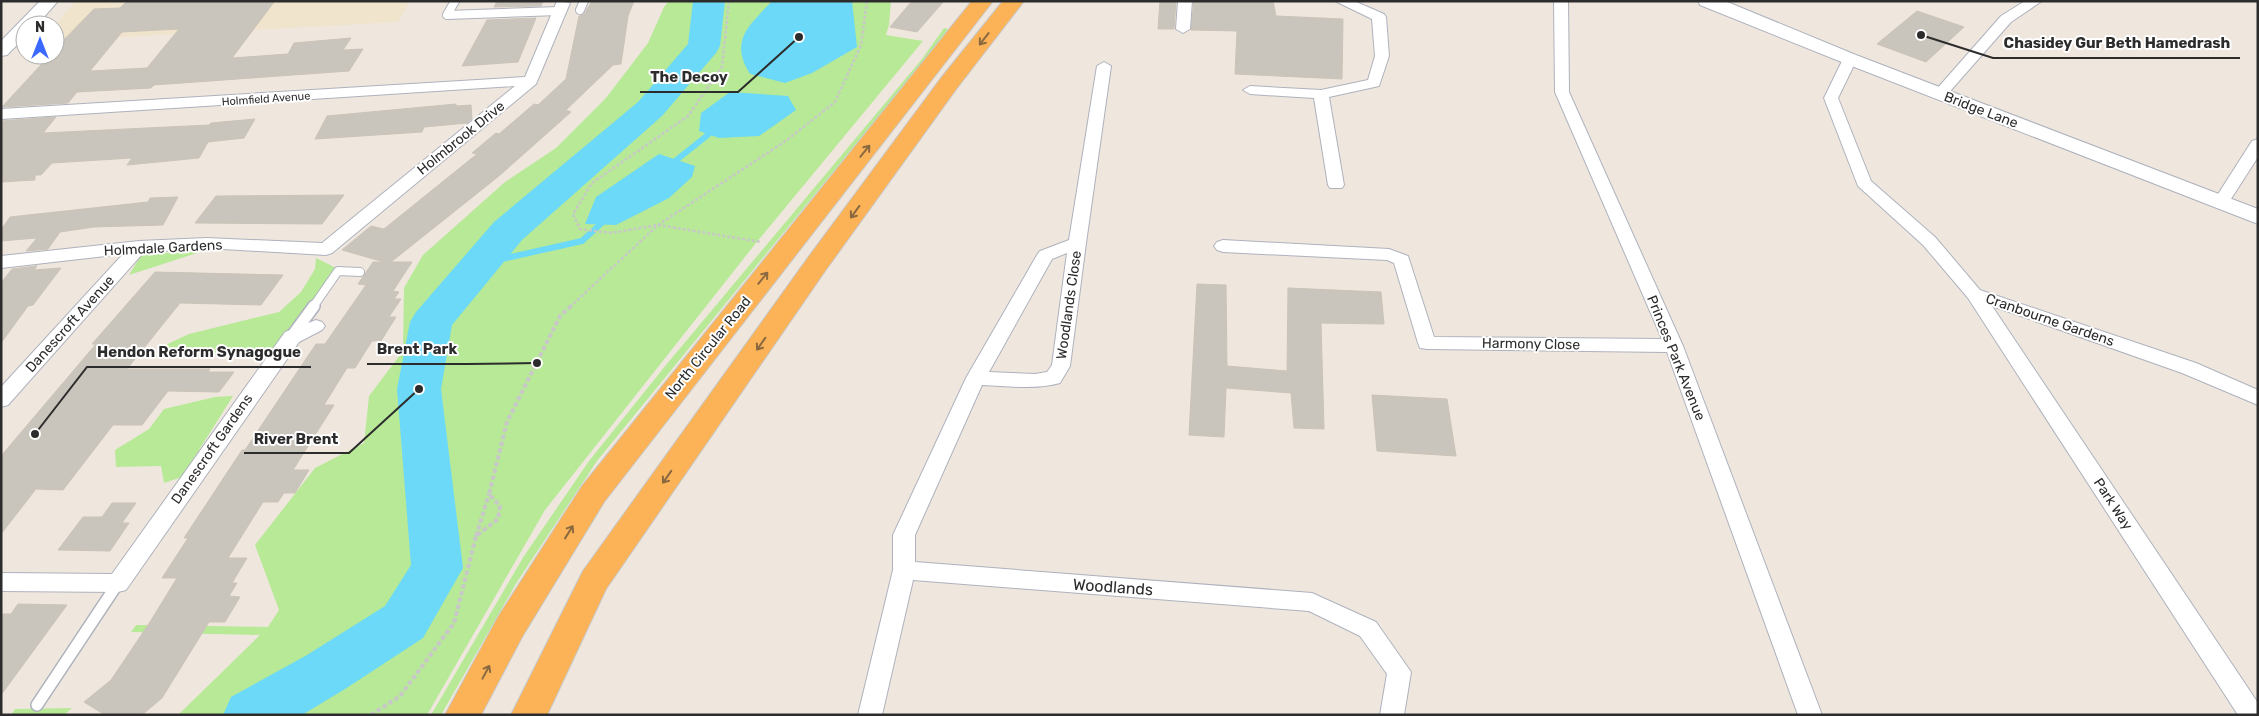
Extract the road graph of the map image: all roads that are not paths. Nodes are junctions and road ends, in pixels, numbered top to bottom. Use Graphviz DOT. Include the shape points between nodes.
graph roads {
  1 [pos="50,1"];
  2 [pos="455,1"];
  3 [pos="584,1"];
  4 [pos="983,1"];
  5 [pos="1014,1"];
  6 [pos="1186,1"];
  7 [pos="1342,1"];
  8 [pos="1561,1"];
  9 [pos="2034,1"];
  10 [pos="1714,2"];
  11 [pos="561,7"];
  12 [pos="580,10"];
  13 [pos="37,15"];
  14 [pos="1183,29"];
  15 [pos="15,37"];
  16 [pos="1,51"];
  17 [pos="1850,59"];
  18 [pos="1104,66"];
  19 [pos="531,81"];
  20 [pos="1250,90"];
  21 [pos="1321,94"];
  22 [pos="1940,94"];
  23 [pos="1,114"];
  24 [pos="2258,144"];
  25 [pos="1336,185"];
  26 [pos="2221,202"];
  27 [pos="2258,217"];
  28 [pos="1077,243"];
  29 [pos="1223,246"];
  30 [pos="139,247"];
  31 [pos="326,249"];
  32 [pos="1,262"];
  33 [pos="360,272"];
  34 [pos="1974,294"];
  35 [pos="316,326"];
  36 [pos="292,336"];
  37 [pos="1674,346"];
  38 [pos="976,378"];
  39 [pos="2258,398"];
  40 [pos="1,400"];
  41 [pos="904,570"];
  42 [pos="1,582"];
  43 [pos="118,583"];
  44 [pos="37,705"];
  45 [pos="463,715"];
  46 [pos="529,715"];
  47 [pos="870,715"];
  48 [pos="1392,715"];
  49 [pos="1810,715"];
  50 [pos="2252,715"];
  1 -- 13 [label="street"];
  2 -- 11 [label="lane" via="447,15"];
  3 -- 12 [label="lane"];
  45 -- 4 [label="highway, North Circular Road, one-way" via="510,626 593,494"];
  5 -- 46 [label="highway, one-way" via="949,83 816,265 594,581"];
  6 -- 14 [label="street"];
  7 -- 21 [label="street" via="1379,18 1382,56 1374,83"];
  8 -- 37 [label="street, Princes Park Avenue" via="1562,92"];
  9 -- 22 [label="street" via="2006,19"];
  10 -- 17 [label="street, Bridge Lane"];
  11 -- 19 [label="street, Holmbrook Drive"];
  15 -- 16 [label="street"];
  17 -- 22 [label="street, Bridge Lane"];
  17 -- 34 [label="street, Cranbourne Gardens" via="1830,98 1864,183 1929,241"];
  18 -- 28 [label="street, Woodlands Close"];
  19 -- 23 [label="street, Holmfield Avenue"];
  19 -- 31 [label="street, Holmbrook Drive"];
  20 -- 21 [label="street"];
  21 -- 25 [label="street"];
  22 -- 26 [label="street, Bridge Lane"];
  24 -- 26 [label="street"];
  26 -- 27 [label="street, Bridge Lane"];
  28 -- 38 [label="street, Woodlands Close" via="1046,255"];
  28 -- 38 [label="street, Woodlands Close" via="1061,366 1053,378 1035,381"];
  29 -- 37 [label="street, Harmony Close" via="1389,255 1402,260 1427,343"];
  30 -- 31 [label="street, Holmdale Gardens" via="207,244"];
  30 -- 32 [label="street, Holmdale Gardens"];
  30 -- 40 [label="street, Danescroft Avenue"];
  33 -- 36 [label="lane" via="338,271"];
  34 -- 39 [label="street, Cranbourne Gardens" via="2189,368"];
  34 -- 50 [label="street, Park Way"];
  35 -- 36 [label="street"];
  36 -- 43 [label="street, Danescroft Gardens"];
  37 -- 49 [label="street, Princes Park Avenue"];
  38 -- 41 [label="street, Woodlands Close" via="904,535"];
  41 -- 47 [label="street"];
  41 -- 48 [label="street, Woodlands" via="1312,602 1368,629 1399,672"];
  42 -- 43 [label="street"];
  43 -- 44 [label="lane"];
}
